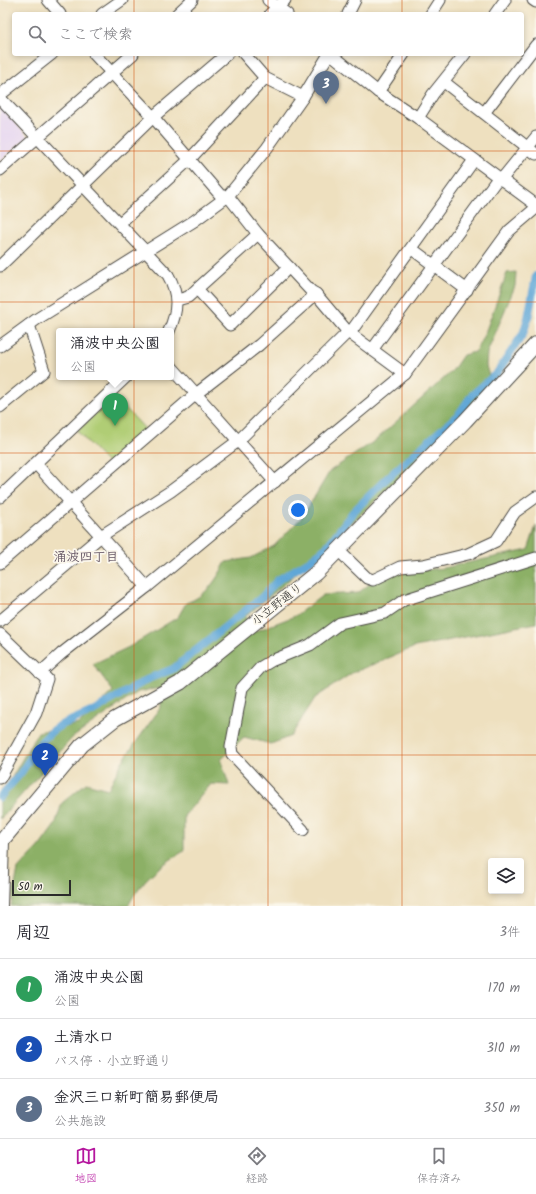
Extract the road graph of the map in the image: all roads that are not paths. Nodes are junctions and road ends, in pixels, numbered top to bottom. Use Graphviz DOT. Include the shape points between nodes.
graph roads {
  1 [pos="48,0"];
  2 [pos="192,0"];
  3 [pos="268,0"];
  4 [pos="355,0"];
  5 [pos="440,0"];
  6 [pos="505,0"];
  7 [pos="533,0"];
  8 [pos="117,1"];
  9 [pos="536,2"];
  10 [pos="277,7"];
  11 [pos="58,12"];
  12 [pos="104,12"];
  13 [pos="179,12"];
  14 [pos="349,12"];
  15 [pos="432,12"];
  16 [pos="496,12"];
  17 [pos="536,45"];
  18 [pos="49,56"];
  19 [pos="96,56"];
  20 [pos="131,56"];
  21 [pos="225,56"];
  22 [pos="246,56"];
  23 [pos="328,56"];
  24 [pos="335,56"];
  25 [pos="403,56"];
  26 [pos="464,56"];
  27 [pos="111,73"];
  28 [pos="265,78"];
  29 [pos="444,82"];
  30 [pos="378,92"];
  31 [pos="0,95"];
  32 [pos="303,97"];
  33 [pos="0,98"];
  34 [pos="484,113"];
  35 [pos="153,117"];
  36 [pos="418,118"];
  37 [pos="38,137"];
  38 [pos="536,137"];
  39 [pos="532,151"];
  40 [pos="189,160"];
  41 [pos="474,160"];
  42 [pos="0,170"];
  43 [pos="499,179"];
  44 [pos="83,184"];
  45 [pos="228,196"];
  46 [pos="536,207"];
  47 [pos="120,224"];
  48 [pos="258,234"];
  49 [pos="412,249"];
  50 [pos="146,251"];
  51 [pos="2,260"];
  52 [pos="434,266"];
  53 [pos="289,268"];
  54 [pos="197,289"];
  55 [pos="467,290"];
  56 [pos="316,294"];
  57 [pos="177,300"];
  58 [pos="29,325"];
  59 [pos="170,328"];
  60 [pos="349,332"];
  61 [pos="536,344"];
  62 [pos="0,346"];
  63 [pos="372,350"];
  64 [pos="174,369"];
  65 [pos="405,374"];
  66 [pos="123,380"];
  67 [pos="196,394"];
  68 [pos="0,407"];
  69 [pos="238,441"];
  70 [pos="36,464"];
  71 [pos="275,482"];
  72 [pos="0,497"];
  73 [pos="536,497"];
  74 [pos="71,502"];
  75 [pos="101,536"];
  76 [pos="339,550"];
  77 [pos="536,558"];
  78 [pos="0,563"];
  79 [pos="147,587"];
  80 [pos="0,621"];
  81 [pos="0,634"];
  82 [pos="40,673"];
  83 [pos="0,778"];
  84 [pos="303,830"];
  85 [pos="1,842"];
  86 [pos="0,906"];
  1 -- 11 [label="street"];
  2 -- 13 [label="street"];
  3 -- 10 [label="street"];
  4 -- 14 [label="street"];
  5 -- 15 [label="street"];
  6 -- 16 [label="street"];
  7 -- 9 [label="street"];
  8 -- 12 [label="street"];
  17 -- 34 [label="street"];
  18 -- 31 [label="street"];
  19 -- 27 [label="street"];
  20 -- 27 [label="street"];
  21 -- 35 [label="street"];
  22 -- 28 [label="street"];
  23 -- 32 [label="street"];
  24 -- 30 [label="street"];
  25 -- 30 [label="street"];
  26 -- 29 [label="street"];
  27 -- 35 [label="street"];
  27 -- 37 [label="street"];
  28 -- 32 [label="street"];
  28 -- 40 [label="street"];
  29 -- 34 [label="street"];
  29 -- 36 [label="street"];
  30 -- 36 [label="street"];
  32 -- 45 [label="street" via="267,148"];
  33 -- 37 [label="street"];
  34 -- 39 [label="street"];
  35 -- 40 [label="street"];
  35 -- 44 [label="street"];
  36 -- 41 [label="street"];
  37 -- 42 [label="street"];
  37 -- 44 [label="street"];
  38 -- 39 [label="street"];
  39 -- 43 [label="street"];
  40 -- 45 [label="street" via="221,196"];
  40 -- 47 [label="street"];
  41 -- 43 [label="street"];
  41 -- 49 [label="street"];
  43 -- 46 [label="street"];
  43 -- 52 [label="street"];
  44 -- 47 [label="street"];
  44 -- 51 [label="street"];
  45 -- 48 [label="street"];
  45 -- 50 [label="street"];
  46 -- 55 [label="street" via="509,232"];
  47 -- 50 [label="street"];
  48 -- 53 [label="street"];
  48 -- 54 [label="street"];
  49 -- 52 [label="street"];
  49 -- 60 [label="street"];
  50 -- 57 [label="street" via="168,275"];
  50 -- 58 [label="street"];
  52 -- 55 [label="street"];
  52 -- 63 [label="street"];
  53 -- 54 [label="street" via="230,325"];
  53 -- 56 [label="street"];
  54 -- 57 [label="street" via="188,297"];
  55 -- 65 [label="street"];
  56 -- 60 [label="street"];
  56 -- 67 [label="street" via="259,346"];
  57 -- 59 [label="street"];
  58 -- 62 [label="street"];
  58 -- 68 [label="street" via="44,371"];
  60 -- 63 [label="street"];
  60 -- 69 [label="street"];
  61 -- 76 [label="main road, 小立野通り"];
  63 -- 65 [label="street"];
  64 -- 67 [label="street"];
  65 -- 71 [label="street"];
  66 -- 70 [label="street"];
  67 -- 69 [label="street"];
  67 -- 74 [label="street"];
  69 -- 71 [label="street"];
  69 -- 75 [label="street" via="171,491"];
  70 -- 72 [label="street"];
  70 -- 74 [label="street"];
  71 -- 79 [label="street"];
  73 -- 76 [label="street" via="515,512 496,541 468,554 423,565 400,567 373,580 367,578"];
  74 -- 75 [label="street"];
  74 -- 78 [label="street"];
  75 -- 79 [label="street"];
  75 -- 80 [label="street"];
  76 -- 85 [label="main road, 小立野通り" via="298,588 180,683 115,719 82,745"];
  77 -- 84 [label="street" via="404,600 385,613 340,623 310,645 261,667 249,679 242,688 231,747 232,754"];
  79 -- 82 [label="street"];
  81 -- 82 [label="street"];
  82 -- 83 [label="street" via="47,679 36,713"];
  85 -- 86 [label="main road"];
}
